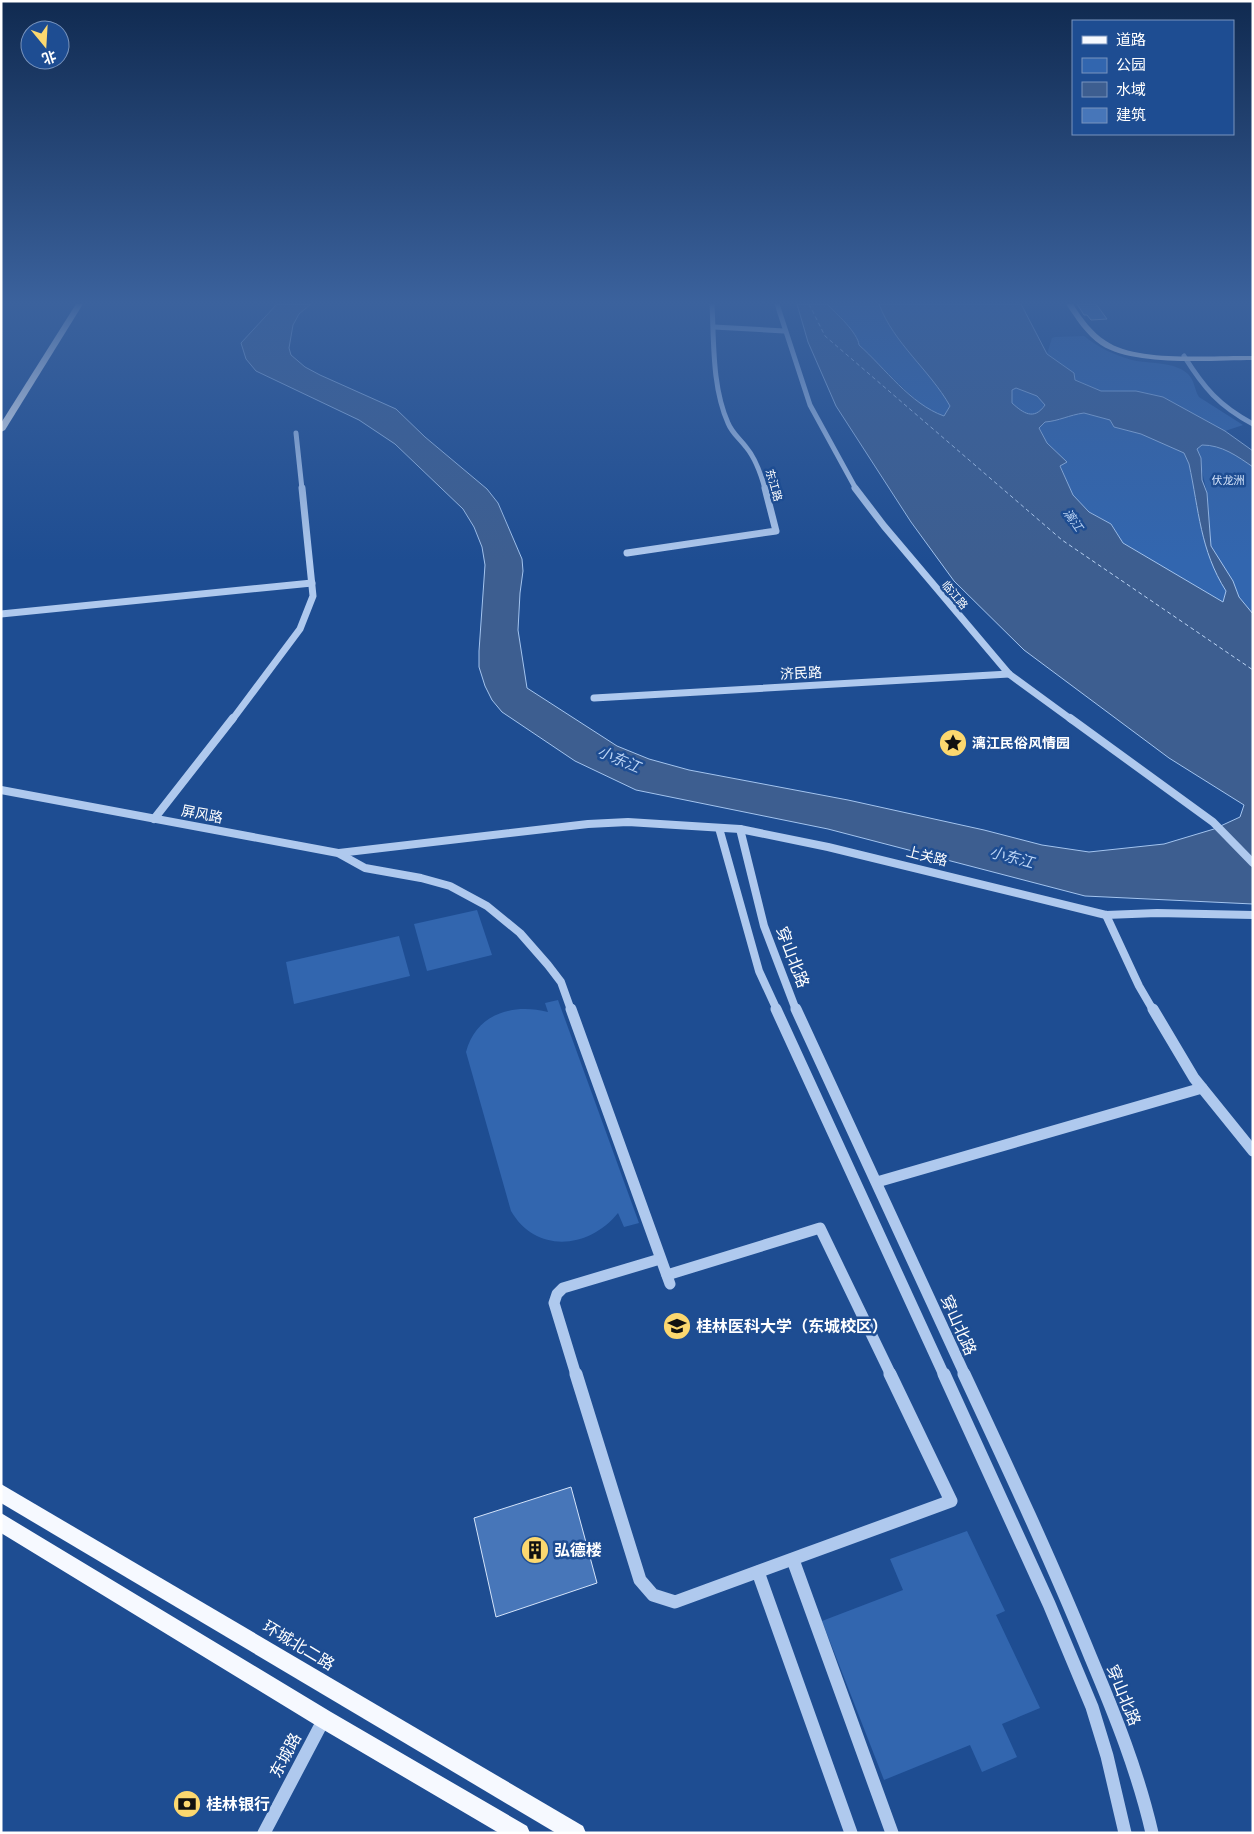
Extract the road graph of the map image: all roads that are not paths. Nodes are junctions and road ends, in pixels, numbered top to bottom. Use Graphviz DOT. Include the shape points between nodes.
graph roads {
  1 [pos="26,390"];
  2 [pos="721,390"];
  3 [pos="805,390"];
  4 [pos="1206,390"];
  5 [pos="1253,424"];
  6 [pos="1,430"];
  7 [pos="296,433"];
  8 [pos="627,553"];
  9 [pos="312,583"];
  10 [pos="1,614"];
  11 [pos="1009,674"];
  12 [pos="594,698"];
  13 [pos="1,790"];
  14 [pos="154,819"];
  15 [pos="720,828"];
  16 [pos="740,829"];
  17 [pos="338,853"];
  18 [pos="1253,862"];
  19 [pos="1106,915"];
  20 [pos="1253,915"];
  21 [pos="1202,1088"];
  22 [pos="1253,1151"];
  23 [pos="877,1182"];
  24 [pos="660,1259"];
  25 [pos="668,1280"];
  26 [pos="1,1493"];
  27 [pos="1,1522"];
  28 [pos="793,1560"];
  29 [pos="758,1572"];
  30 [pos="324,1719"];
  31 [pos="264,1833"];
  32 [pos="520,1833"];
  33 [pos="576,1833"];
  34 [pos="851,1833"];
  35 [pos="892,1833"];
  36 [pos="1125,1833"];
  37 [pos="1152,1833"];
  1 -- 6 [label="main road"];
  2 -- 8 [label="street, 东江路" via="732,432 747,446 760,469 776,531"];
  3 -- 11 [label="street, 临江路" via="854,486"];
  4 -- 5 [label="street" via="1228,411"];
  7 -- 9 [label="street"];
  9 -- 10 [label="street"];
  9 -- 14 [label="street" via="313,596 300,629 244,706"];
  11 -- 12 [label="street, 济民路"];
  11 -- 18 [label="street, 临江路" via="1213,822"];
  13 -- 14 [label="street, 屏风路"];
  14 -- 17 [label="street, 屏风路"];
  15 -- 16 [label="street, 上关路"];
  15 -- 17 [label="street, 上关路" via="628,822 588,824"];
  15 -- 36 [label="street" via="755,961 1049,1604 1092,1707"];
  16 -- 19 [label="street, 上关路" via="828,847"];
  16 -- 23 [label="street, 穿山北路" via="764,926 789,994"];
  17 -- 24 [label="street, 屏风路" via="364,868 428,879 458,888 484,902 546,960 561,982"];
  19 -- 20 [label="street, 上关路"];
  19 -- 21 [label="street" via="1139,986"];
  21 -- 22 [label="street"];
  21 -- 23 [label="street"];
  23 -- 37 [label="street, 穿山北路" via="1062,1586 1123,1735"];
  24 -- 25 [label="street, 屏风路"];
  24 -- 29 [label="street" via="563,1288 556,1294 556,1311 643,1585 653,1596 675,1602"];
  25 -- 28 [label="street" via="820,1228 951,1501"];
  26 -- 33 [label="main road, 环城北二路"];
  27 -- 30 [label="main road"];
  28 -- 29 [label="street"];
  28 -- 35 [label="street"];
  29 -- 34 [label="street"];
  30 -- 31 [label="street, 东城路"];
  30 -- 32 [label="main road"];
}
